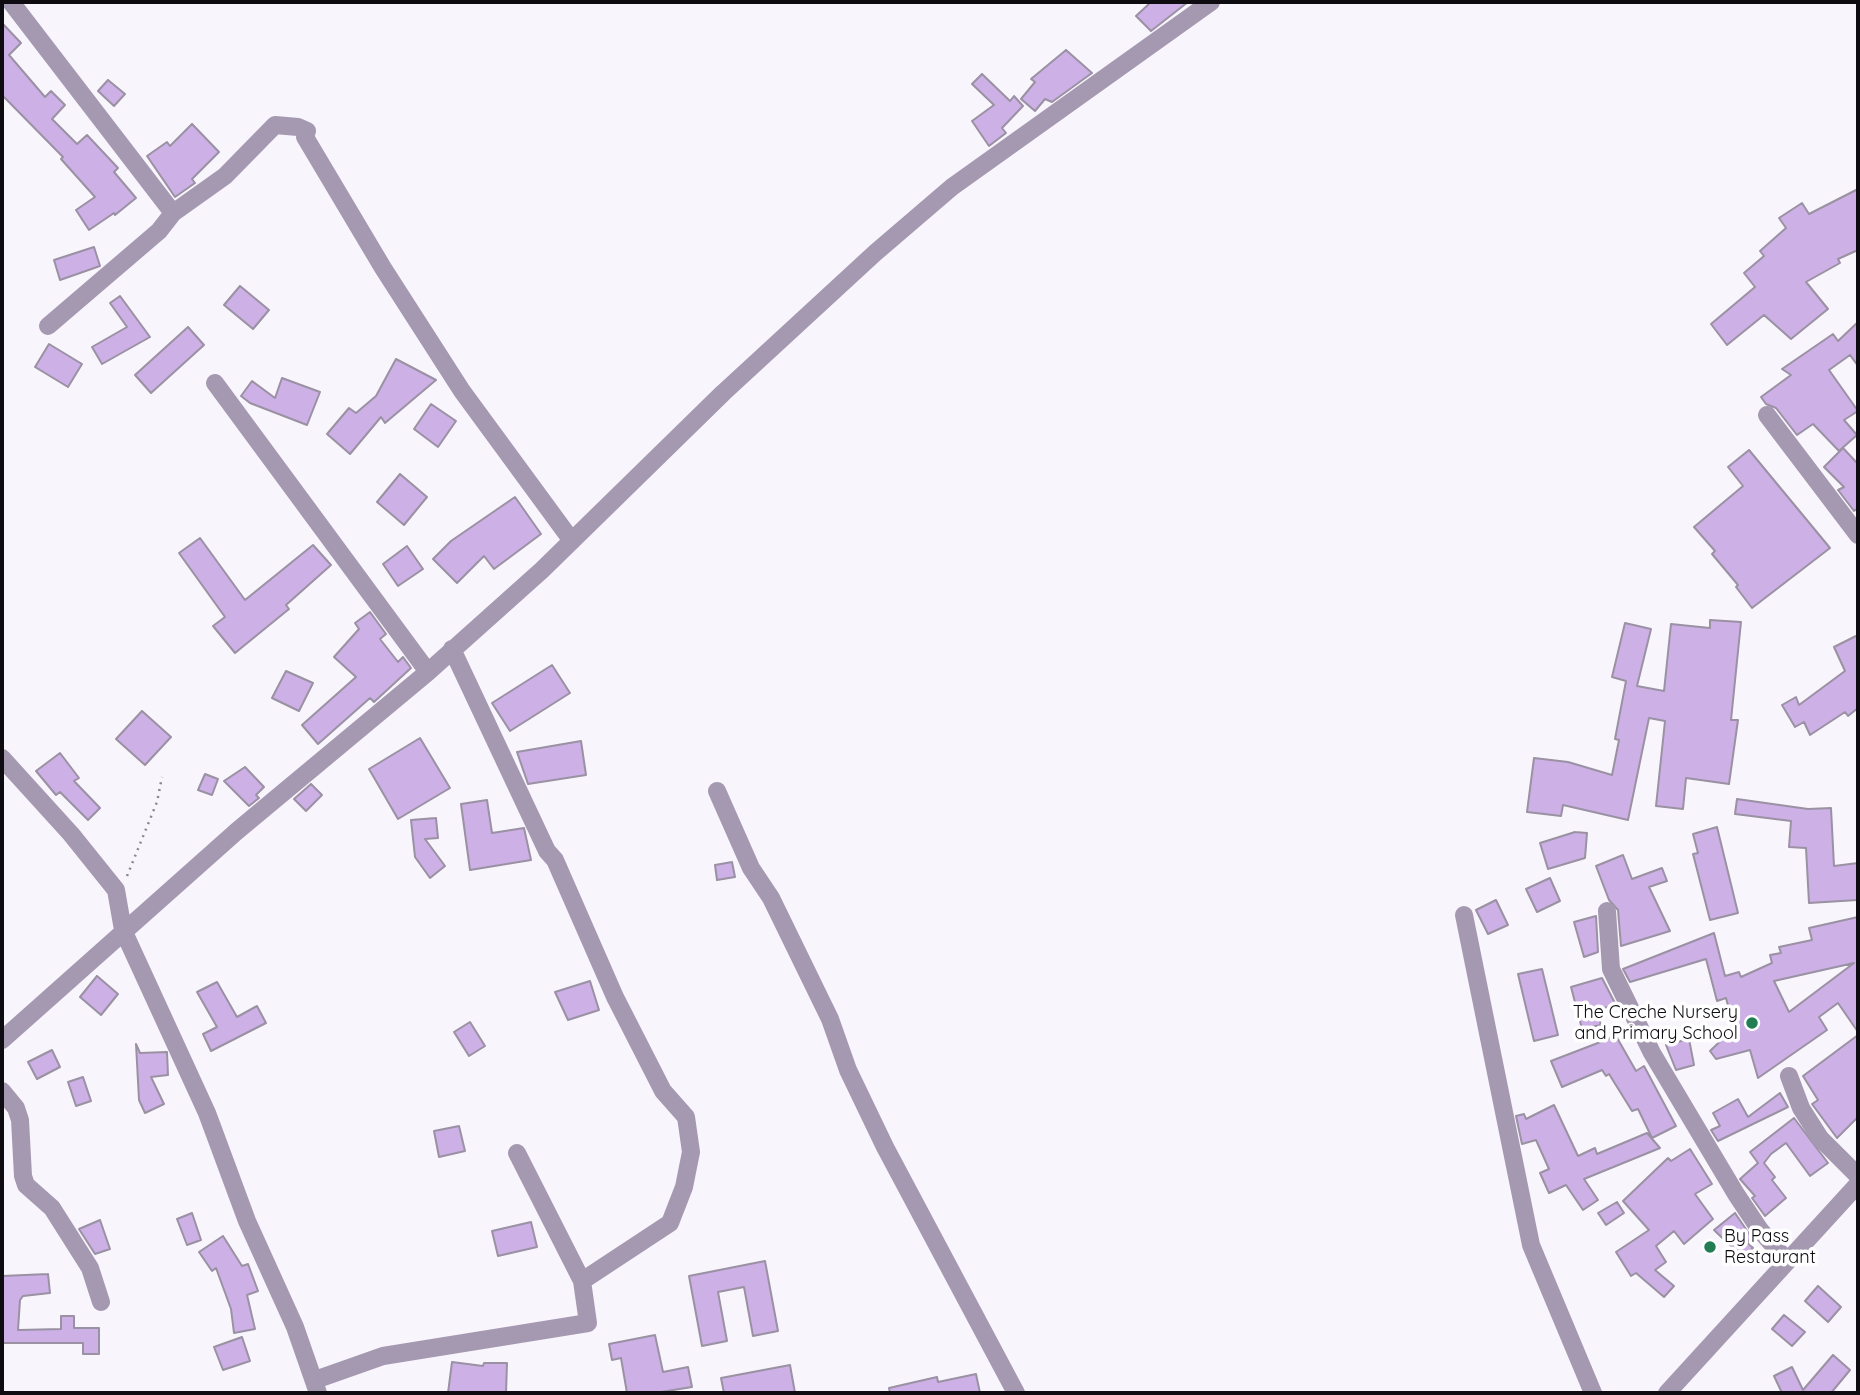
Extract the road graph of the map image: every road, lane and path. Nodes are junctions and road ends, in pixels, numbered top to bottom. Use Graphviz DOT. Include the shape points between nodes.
graph roads {
  1 [pos="11,2"];
  2 [pos="1211,2"];
  3 [pos="173,213"];
  4 [pos="48,326"];
  5 [pos="215,383"];
  6 [pos="1767,415"];
  7 [pos="1858,535"];
  8 [pos="572,541"];
  9 [pos="452,649"];
  10 [pos="428,672"];
  11 [pos="2,758"];
  12 [pos="162,777"];
  13 [pos="717,791"];
  14 [pos="116,890"];
  15 [pos="1607,911"];
  16 [pos="1464,915"];
  17 [pos="123,930"];
  18 [pos="6,1033"];
  19 [pos="1789,1076"];
  20 [pos="2,1091"];
  21 [pos="517,1153"];
  22 [pos="1858,1175"];
  23 [pos="1858,1184"];
  24 [pos="1787,1261"];
  25 [pos="582,1280"];
  26 [pos="101,1302"];
  27 [pos="316,1387"];
  28 [pos="1016,1393"];
  29 [pos="1594,1393"];
  30 [pos="1667,1393"];
  1 -- 3 [label="street"];
  2 -- 8 [label="street" via="952,187 723,393"];
  3 -- 4 [label="street" via="159,231"];
  3 -- 8 [label="street" via="225,176 275,125 307,131 305,137 383,268 462,391"];
  5 -- 10 [label="street"];
  6 -- 7 [label="street"];
  8 -- 9 [label="street"];
  9 -- 10 [label="street"];
  9 -- 25 [label="street" via="547,852 555,860 615,997 663,1091 686,1117 691,1152 670,1223"];
  10 -- 17 [label="street"];
  11 -- 14 [label="street"];
  12 -- 14 [label="path" via="131,870"];
  13 -- 28 [label="street" via="830,1019 848,1070 891,1158"];
  14 -- 17 [label="street"];
  15 -- 24 [label="street" via="1611,969 1652,1053 1736,1194"];
  16 -- 29 [label="street" via="1531,1245"];
  17 -- 18 [label="street"];
  17 -- 27 [label="street" via="207,1113"];
  19 -- 22 [label="street" via="1801,1108 1820,1138"];
  20 -- 26 [label="street" via="20,1119 26,1185 52,1208 90,1268"];
  21 -- 25 [label="street"];
  23 -- 24 [label="street"];
  24 -- 30 [label="street"];
  25 -- 27 [label="street" via="588,1324 383,1356"];
}
